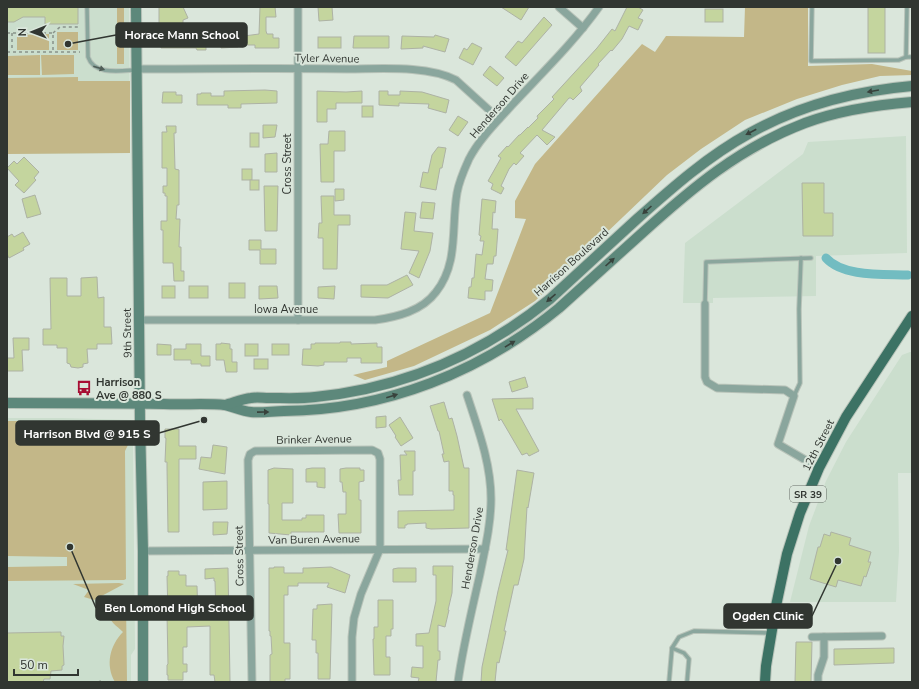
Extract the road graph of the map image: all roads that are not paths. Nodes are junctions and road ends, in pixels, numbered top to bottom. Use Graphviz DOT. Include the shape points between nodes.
graph roads {
  1 [pos="88,7"];
  2 [pos="136,7"];
  3 [pos="298,7"];
  4 [pos="559,7"];
  5 [pos="599,7"];
  6 [pos="812,7"];
  7 [pos="907,7"];
  8 [pos="583,28"];
  9 [pos="906,57"];
  10 [pos="912,57"];
  11 [pos="297,68"];
  12 [pos="137,69"];
  13 [pos="912,86"];
  14 [pos="912,102"];
  15 [pos="499,119"];
  16 [pos="801,258"];
  17 [pos="811,258"];
  18 [pos="428,301"];
  19 [pos="706,304"];
  20 [pos="912,316"];
  21 [pos="139,320"];
  22 [pos="298,320"];
  23 [pos="909,329"];
  24 [pos="467,395"];
  25 [pos="794,396"];
  26 [pos="7,403"];
  27 [pos="140,404"];
  28 [pos="225,406"];
  29 [pos="250,454"];
  30 [pos="819,468"];
  31 [pos="380,549"];
  32 [pos="485,549"];
  33 [pos="143,551"];
  34 [pos="250,551"];
  35 [pos="771,633"];
  36 [pos="882,636"];
  37 [pos="812,637"];
  38 [pos="824,637"];
  39 [pos="672,648"];
  40 [pos="143,682"];
  41 [pos="252,682"];
  42 [pos="352,682"];
  43 [pos="458,682"];
  44 [pos="669,682"];
  45 [pos="687,682"];
  46 [pos="765,682"];
  47 [pos="818,682"];
  1 -- 12 [label="lane, one-way" via="90,62 99,69"];
  2 -- 12 [label="main road, 9th Street"];
  3 -- 11 [label="street, Cross Street"];
  4 -- 8 [label="street"];
  5 -- 8 [label="street, Henderson Drive"];
  6 -- 9 [label="lane" via="811,61 899,60"];
  7 -- 9 [label="lane"];
  8 -- 15 [label="street, Henderson Drive"];
  9 -- 10 [label="lane"];
  11 -- 12 [label="street, Tyler Avenue"];
  11 -- 15 [label="street, Tyler Avenue" via="437,73 462,84"];
  11 -- 22 [label="street, Cross Street"];
  12 -- 21 [label="main road, 9th Street"];
  13 -- 28 [label="main road, Harrison Boulevard, one-way" via="861,93 823,102 767,124 727,146 688,175 550,299 486,344 464,355 417,375 376,387 314,397 251,398"];
  28 -- 14 [label="main road, Harrison Boulevard, one-way" via="250,412 314,410 382,399 448,377 494,354 536,327 696,185 724,164 784,131 824,116 877,104"];
  15 -- 18 [label="street, Henderson Drive" via="475,148 464,170 457,194 449,267 442,283"];
  16 -- 17 [label="lane"];
  16 -- 19 [label="lane" via="706,262"];
  16 -- 25 [label="lane" via="800,383"];
  18 -- 22 [label="street, Iowa Avenue" via="409,312 385,319"];
  19 -- 25 [label="street" via="707,382 716,388 786,390"];
  20 -- 23 [label="main road, SR 39"];
  21 -- 22 [label="street, Iowa Avenue"];
  21 -- 27 [label="main road, 9th Street"];
  23 -- 30 [label="main road, 12th Street / SR 39" via="846,416"];
  24 -- 32 [label="street, Henderson Drive" via="489,470 490,523"];
  25 -- 30 [label="street" via="778,444"];
  26 -- 27 [label="main road, Harrison Boulevard"];
  27 -- 28 [label="main road, Harrison Boulevard"];
  27 -- 33 [label="main road, 9th Street"];
  29 -- 31 [label="street, Brinker Avenue" via="255,451 378,452"];
  29 -- 34 [label="street, Cross Street"];
  30 -- 35 [label="main road, 12th Street / SR 39" via="800,513 787,554"];
  31 -- 32 [label="street, Van Buren Avenue"];
  31 -- 34 [label="street, Van Buren Avenue"];
  31 -- 42 [label="street" via="354,618"];
  32 -- 43 [label="street, Henderson Drive"];
  33 -- 34 [label="street, Van Buren Avenue"];
  33 -- 40 [label="main road, 9th Street"];
  34 -- 41 [label="street, Cross Street"];
  35 -- 39 [label="lane" via="694,631 679,637"];
  35 -- 46 [label="main road, 12th Street / SR 39"];
  36 -- 38 [label="street"];
  37 -- 38 [label="street"];
  38 -- 47 [label="street" via="824,657"];
  39 -- 44 [label="lane"];
  39 -- 45 [label="lane" via="684,653 689,659"];
}
